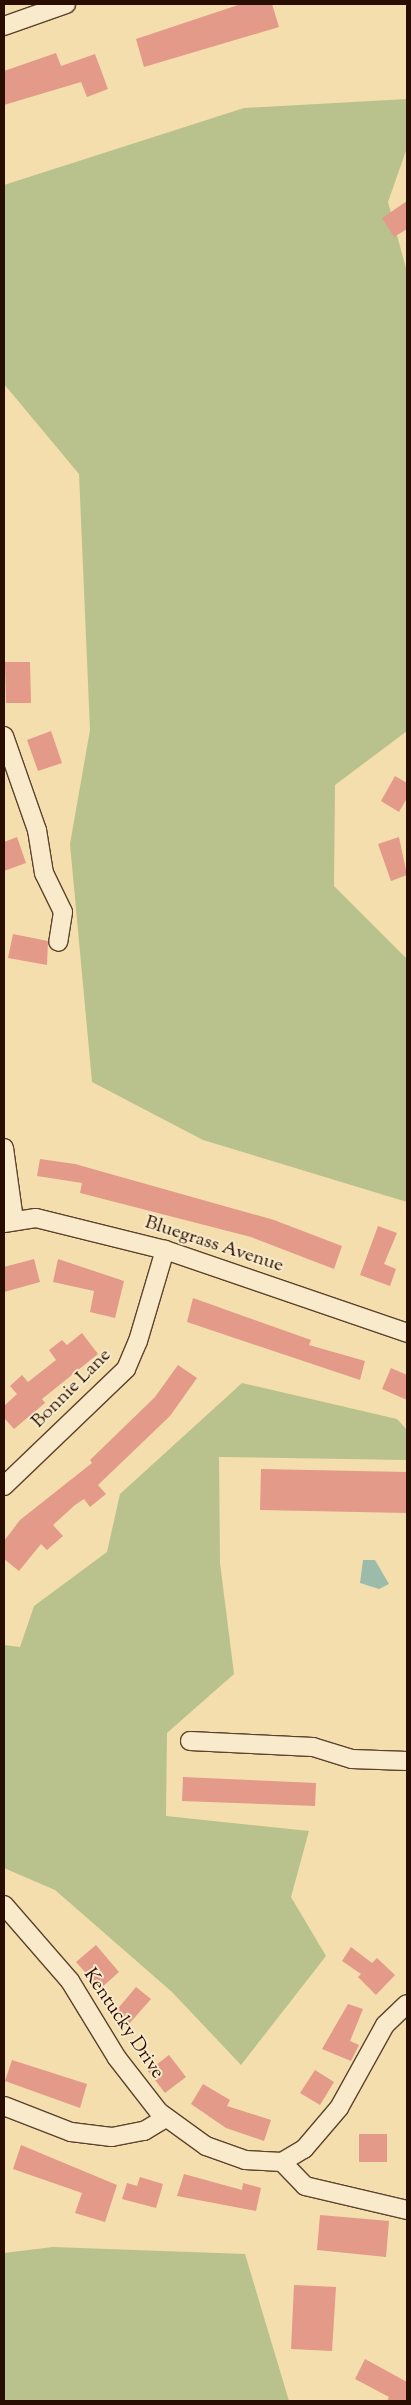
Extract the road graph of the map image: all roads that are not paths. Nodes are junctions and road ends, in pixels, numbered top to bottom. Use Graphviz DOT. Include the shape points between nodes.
graph roads {
  1 [pos="66,4"];
  2 [pos="4,26"];
  3 [pos="4,736"];
  4 [pos="58,942"];
  5 [pos="4,1148"];
  6 [pos="9,1222"];
  7 [pos="165,1250"];
  8 [pos="407,1333"];
  9 [pos="4,1486"];
  10 [pos="190,1741"];
  11 [pos="407,1761"];
  12 [pos="4,1905"];
  13 [pos="407,2004"];
  14 [pos="4,2106"];
  15 [pos="166,2118"];
  16 [pos="282,2162"];
  17 [pos="407,2210"];
  1 -- 2 [label="street"];
  3 -- 4 [label="street" via="38,830 44,873 63,912"];
  5 -- 6 [label="street"];
  6 -- 7 [label="street, Bluegrass Avenue" via="36,1218"];
  7 -- 8 [label="street, Bluegrass Avenue"];
  7 -- 9 [label="street, Bonnie Lane" via="136,1348 126,1369"];
  10 -- 11 [label="street" via="313,1747 352,1759"];
  12 -- 15 [label="street, Kentucky Drive" via="70,1981 117,2058"];
  13 -- 16 [label="street, Kentucky Drive" via="385,2025 339,2108 304,2149"];
  14 -- 15 [label="street" via="71,2132 112,2137 144,2130"];
  15 -- 16 [label="street, Kentucky Drive" via="219,2152 261,2164"];
  16 -- 17 [label="street" via="305,2186"];
}
